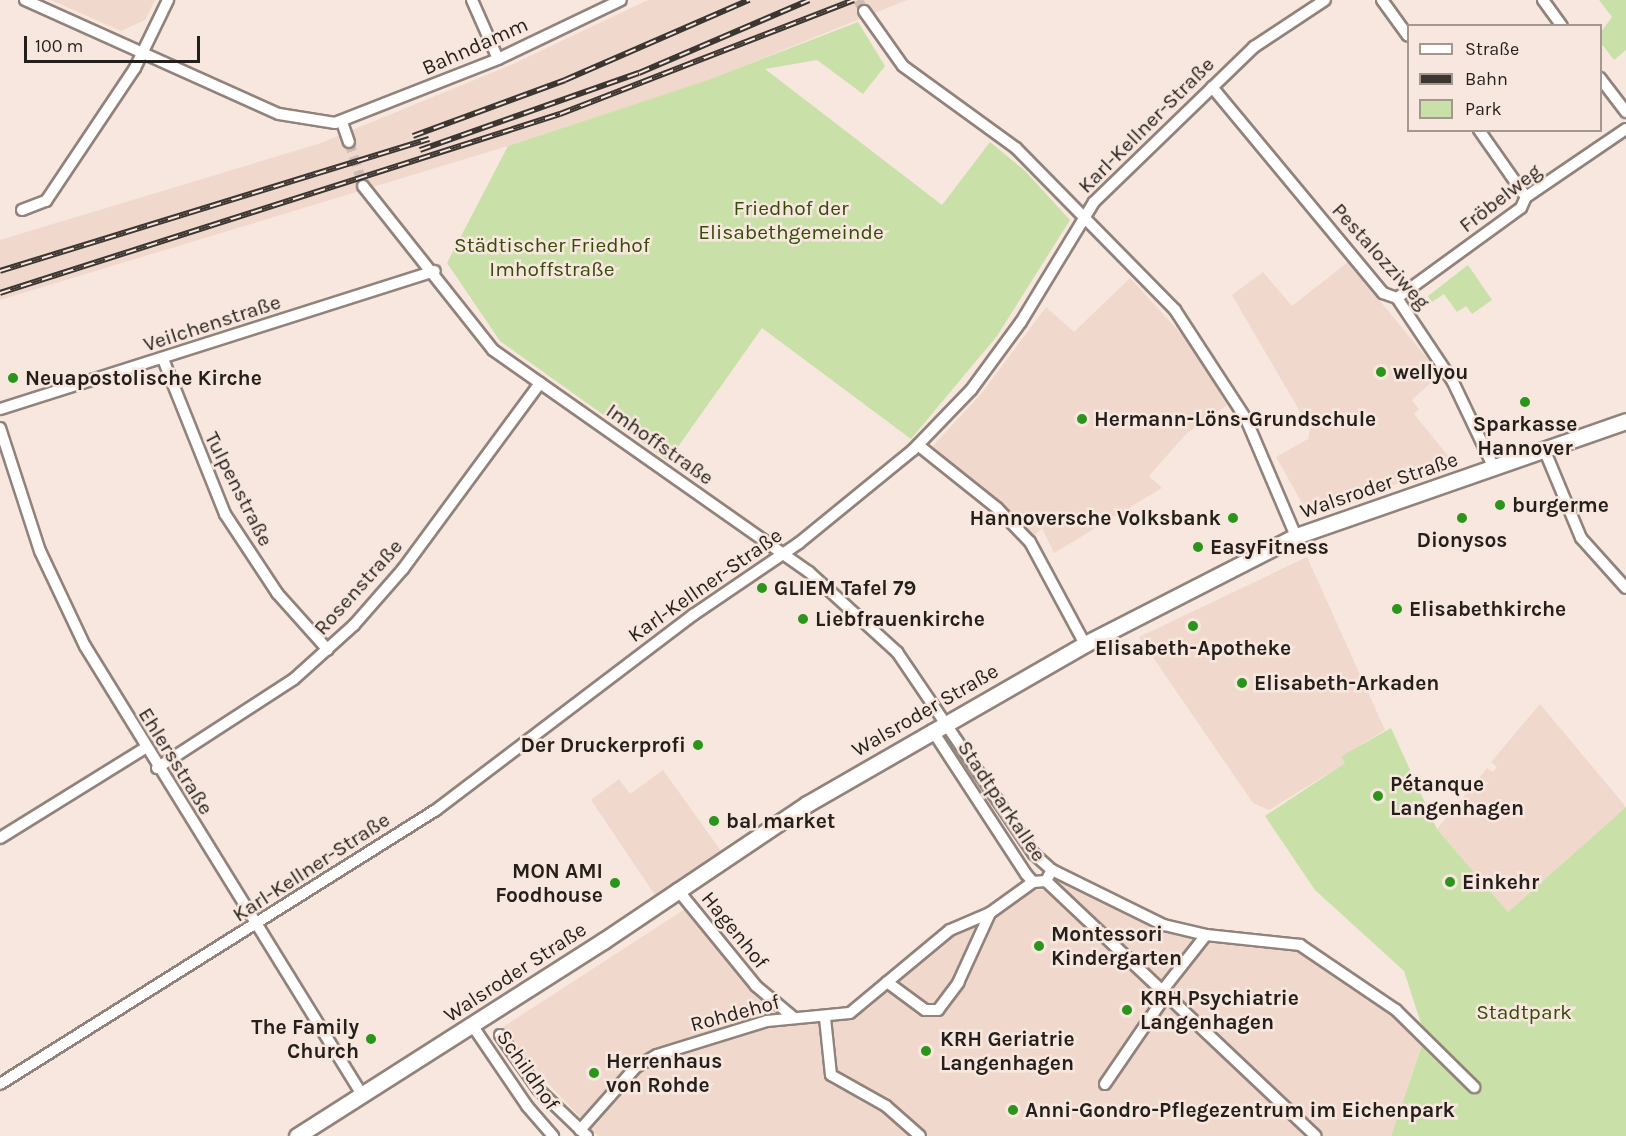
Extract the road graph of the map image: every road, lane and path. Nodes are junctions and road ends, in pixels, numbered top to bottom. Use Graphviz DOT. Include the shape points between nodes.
graph roads {
  1 [pos="25,0"];
  2 [pos="168,0"];
  3 [pos="472,0"];
  4 [pos="621,0"];
  5 [pos="1325,0"];
  6 [pos="1382,0"];
  7 [pos="1543,0"];
  8 [pos="864,11"];
  9 [pos="1561,24"];
  10 [pos="1407,35"];
  11 [pos="143,52"];
  12 [pos="498,59"];
  13 [pos="1602,81"];
  14 [pos="1212,87"];
  15 [pos="1626,112"];
  16 [pos="342,122"];
  17 [pos="1626,129"];
  18 [pos="1480,132"];
  19 [pos="349,142"];
  20 [pos="363,186"];
  21 [pos="1526,197"];
  22 [pos="22,210"];
  23 [pos="1084,215"];
  24 [pos="435,271"];
  25 [pos="1397,298"];
  26 [pos="163,359"];
  27 [pos="540,383"];
  28 [pos="0,409"];
  29 [pos="1626,421"];
  30 [pos="0,428"];
  31 [pos="918,445"];
  32 [pos="1544,449"];
  33 [pos="1494,468"];
  34 [pos="1296,536"];
  35 [pos="785,554"];
  36 [pos="1626,588"];
  37 [pos="1085,644"];
  38 [pos="328,650"];
  39 [pos="946,723"];
  40 [pos="932,730"];
  41 [pos="145,748"];
  42 [pos="157,768"];
  43 [pos="0,838"];
  44 [pos="1049,866"];
  45 [pos="1029,878"];
  46 [pos="1046,881"];
  47 [pos="677,888"];
  48 [pos="990,913"];
  49 [pos="255,926"];
  50 [pos="1206,935"];
  51 [pos="887,982"];
  52 [pos="1164,993"];
  53 [pos="794,1017"];
  54 [pos="825,1018"];
  55 [pos="472,1025"];
  56 [pos="500,1035"];
  57 [pos="0,1084"];
  58 [pos="1106,1084"];
  59 [pos="1474,1087"];
  60 [pos="361,1093"];
  61 [pos="584,1133"];
  62 [pos="297,1136"];
  63 [pos="553,1136"];
  64 [pos="920,1136"];
  65 [pos="1316,1136"];
  1 -- 11 [label="street"];
  2 -- 11 [label="street"];
  3 -- 12 [label="street"];
  4 -- 12 [label="street, Bahndamm"];
  5 -- 14 [label="street, Karl-Kellner-Straße" via="1254,47"];
  6 -- 10 [label="street"];
  7 -- 9 [label="street"];
  8 -- 23 [label="street" via="903,66 1016,148"];
  11 -- 16 [label="street" via="279,114 319,123"];
  11 -- 22 [label="street" via="46,201"];
  12 -- 16 [label="street, Bahndamm"];
  13 -- 15 [label="street"];
  14 -- 23 [label="street, Karl-Kellner-Straße"];
  14 -- 25 [label="street, Pestalozziweg" via="1383,292"];
  16 -- 19 [label="street"];
  17 -- 21 [label="street, Fröbelweg"];
  18 -- 21 [label="street"];
  20 -- 24 [label="street, Imhoffstraße"];
  21 -- 25 [label="street, Fröbelweg" via="1521,208"];
  23 -- 31 [label="street, Karl-Kellner-Straße" via="992,365"];
  23 -- 34 [label="street" via="1175,310 1216,368 1266,457"];
  24 -- 26 [label="street, Veilchenstraße"];
  24 -- 27 [label="street, Imhoffstraße" via="486,344"];
  25 -- 33 [label="street, Pestalozziweg" via="1453,382"];
  26 -- 28 [label="street, Veilchenstraße"];
  26 -- 38 [label="street, Tulpenstraße" via="225,514 277,593"];
  27 -- 35 [label="street, Imhoffstraße"];
  27 -- 38 [label="street, Rosenstraße" via="403,569"];
  29 -- 32 [label="street, Walsroder Straße"];
  30 -- 41 [label="street, Ehlersstraße" via="39,551 85,645"];
  31 -- 35 [label="street, Karl-Kellner-Straße"];
  31 -- 37 [label="street" via="997,508 1030,542"];
  32 -- 33 [label="street, Walsroder Straße"];
  32 -- 36 [label="street" via="1581,538"];
  33 -- 34 [label="street, Walsroder Straße"];
  34 -- 37 [label="street, Walsroder Straße"];
  35 -- 39 [label="street, Imhoffstraße" via="897,652"];
  35 -- 49 [label="street, Karl-Kellner-Straße" via="693,615 436,810"];
  37 -- 39 [label="street, Walsroder Straße"];
  38 -- 42 [label="street, Rosenstraße" via="259,703"];
  39 -- 40 [label="street, Walsroder Straße"];
  39 -- 44 [label="street, Stadtparkallee" via="1034,854"];
  40 -- 45 [label="street, Stadtparkallee"];
  40 -- 47 [label="street, Walsroder Straße"];
  41 -- 42 [label="street, Ehlersstraße"];
  41 -- 43 [label="street"];
  42 -- 49 [label="street, Ehlersstraße"];
  44 -- 46 [label="street, Stadtparkallee"];
  44 -- 50 [label="street" via="1129,911"];
  45 -- 46 [label="street, Stadtparkallee"];
  45 -- 48 [label="street, Rohdehof"];
  46 -- 52 [label="street, Stadtparkallee"];
  47 -- 53 [label="street, Hagenhof" via="756,986"];
  47 -- 55 [label="street, Walsroder Straße"];
  48 -- 51 [label="street, Rohdehof" via="950,930"];
  48 -- 51 [label="street" via="958,983 938,1010 925,1010"];
  49 -- 57 [label="street, Karl-Kellner-Straße"];
  49 -- 60 [label="street, Ehlersstraße"];
  50 -- 52 [label="street"];
  50 -- 59 [label="street" via="1300,945 1396,1010"];
  51 -- 54 [label="street, Rohdehof" via="862,1007"];
  52 -- 58 [label="street"];
  52 -- 65 [label="street, Stadtparkallee"];
  53 -- 54 [label="street, Rohdehof"];
  53 -- 61 [label="street, Rohdehof" via="657,1055 636,1067"];
  54 -- 64 [label="street" via="831,1075 886,1106"];
  55 -- 60 [label="street, Walsroder Straße"];
  55 -- 63 [label="street, Schildhof" via="526,1106"];
  56 -- 61 [label="street" via="538,1089"];
  60 -- 62 [label="street, Walsroder Straße"];
}
